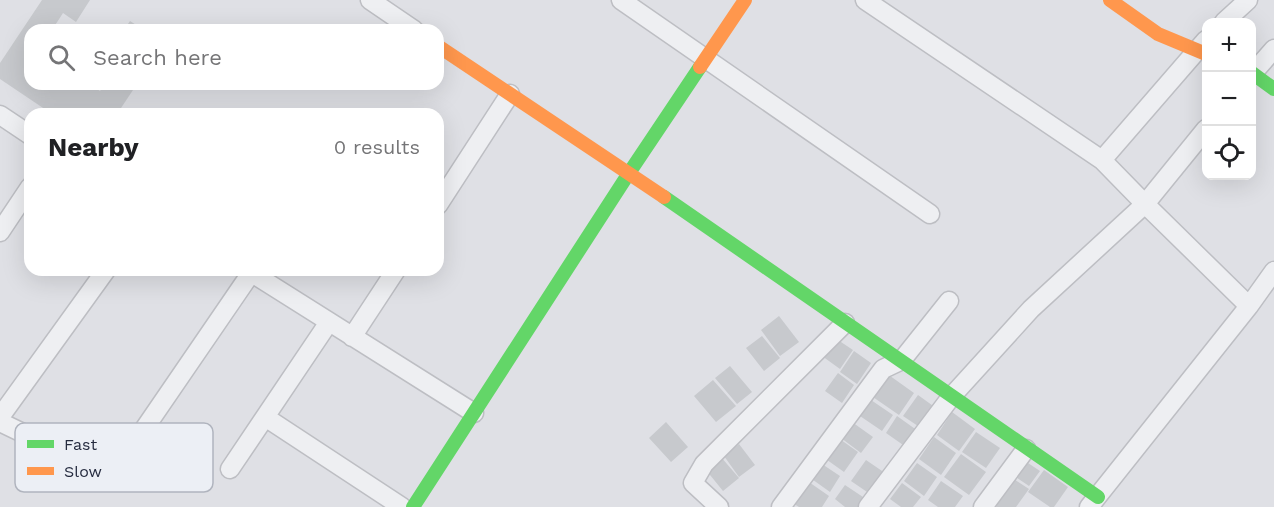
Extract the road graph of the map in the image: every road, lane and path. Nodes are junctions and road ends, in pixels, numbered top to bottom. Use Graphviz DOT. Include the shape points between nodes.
graph roads {
  1 [pos="370,0"];
  2 [pos="621,0"];
  3 [pos="745,0"];
  4 [pos="865,0"];
  5 [pos="1110,0"];
  6 [pos="1248,0"];
  7 [pos="1228,18"];
  8 [pos="405,24"];
  9 [pos="1202,48"];
  10 [pos="1202,49"];
  11 [pos="1274,49"];
  12 [pos="444,50"];
  13 [pos="706,57"];
  14 [pos="1253,72"];
  15 [pos="1256,76"];
  16 [pos="1274,89"];
  17 [pos="510,94"];
  18 [pos="0,115"];
  19 [pos="24,131"];
  20 [pos="1202,134"];
  21 [pos="1102,160"];
  22 [pos="629,173"];
  23 [pos="24,196"];
  24 [pos="444,196"];
  25 [pos="1145,204"];
  26 [pos="930,214"];
  27 [pos="0,232"];
  28 [pos="102,276"];
  29 [pos="246,276"];
  30 [pos="257,276"];
  31 [pos="392,276"];
  32 [pos="1273,276"];
  33 [pos="949,302"];
  34 [pos="1249,306"];
  35 [pos="328,322"];
  36 [pos="845,323"];
  37 [pos="352,336"];
  38 [pos="900,361"];
  39 [pos="951,397"];
  40 [pos="474,413"];
  41 [pos="0,417"];
  42 [pos="265,417"];
  43 [pos="0,422"];
  44 [pos="147,423"];
  45 [pos="15,429"];
  46 [pos="1026,449"];
  47 [pos="230,469"];
  48 [pos="1093,502"];
  49 [pos="402,507"];
  50 [pos="413,507"];
  51 [pos="718,507"];
  52 [pos="781,507"];
  53 [pos="868,507"];
  54 [pos="983,507"];
  1 -- 8 [label="street"];
  2 -- 13 [label="street"];
  3 -- 13 [label="street"];
  4 -- 21 [label="street"];
  5 -- 9 [label="street" via="1158,34"];
  6 -- 7 [label="street"];
  10 -- 21 [label="street"];
  11 -- 14 [label="street"];
  12 -- 17 [label="street"];
  13 -- 22 [label="street"];
  13 -- 26 [label="street"];
  15 -- 16 [label="street"];
  17 -- 22 [label="street"];
  17 -- 24 [label="street"];
  18 -- 19 [label="street"];
  20 -- 25 [label="street"];
  21 -- 25 [label="street"];
  22 -- 36 [label="street"];
  22 -- 40 [label="street"];
  23 -- 27 [label="street"];
  25 -- 34 [label="street"];
  25 -- 39 [label="street" via="1031,309"];
  28 -- 41 [label="street"];
  29 -- 44 [label="street"];
  30 -- 35 [label="street"];
  31 -- 37 [label="street"];
  32 -- 34 [label="street"];
  33 -- 38 [label="street"];
  34 -- 48 [label="street"];
  35 -- 37 [label="street"];
  35 -- 42 [label="street"];
  36 -- 38 [label="street"];
  36 -- 51 [label="street" via="704,464 693,483"];
  37 -- 40 [label="street"];
  38 -- 39 [label="street"];
  38 -- 52 [label="street" via="884,369"];
  39 -- 46 [label="street"];
  39 -- 53 [label="street"];
  40 -- 50 [label="street"];
  42 -- 47 [label="street"];
  42 -- 49 [label="street"];
  43 -- 45 [label="street"];
  46 -- 48 [label="street"];
  46 -- 54 [label="street"];
}
